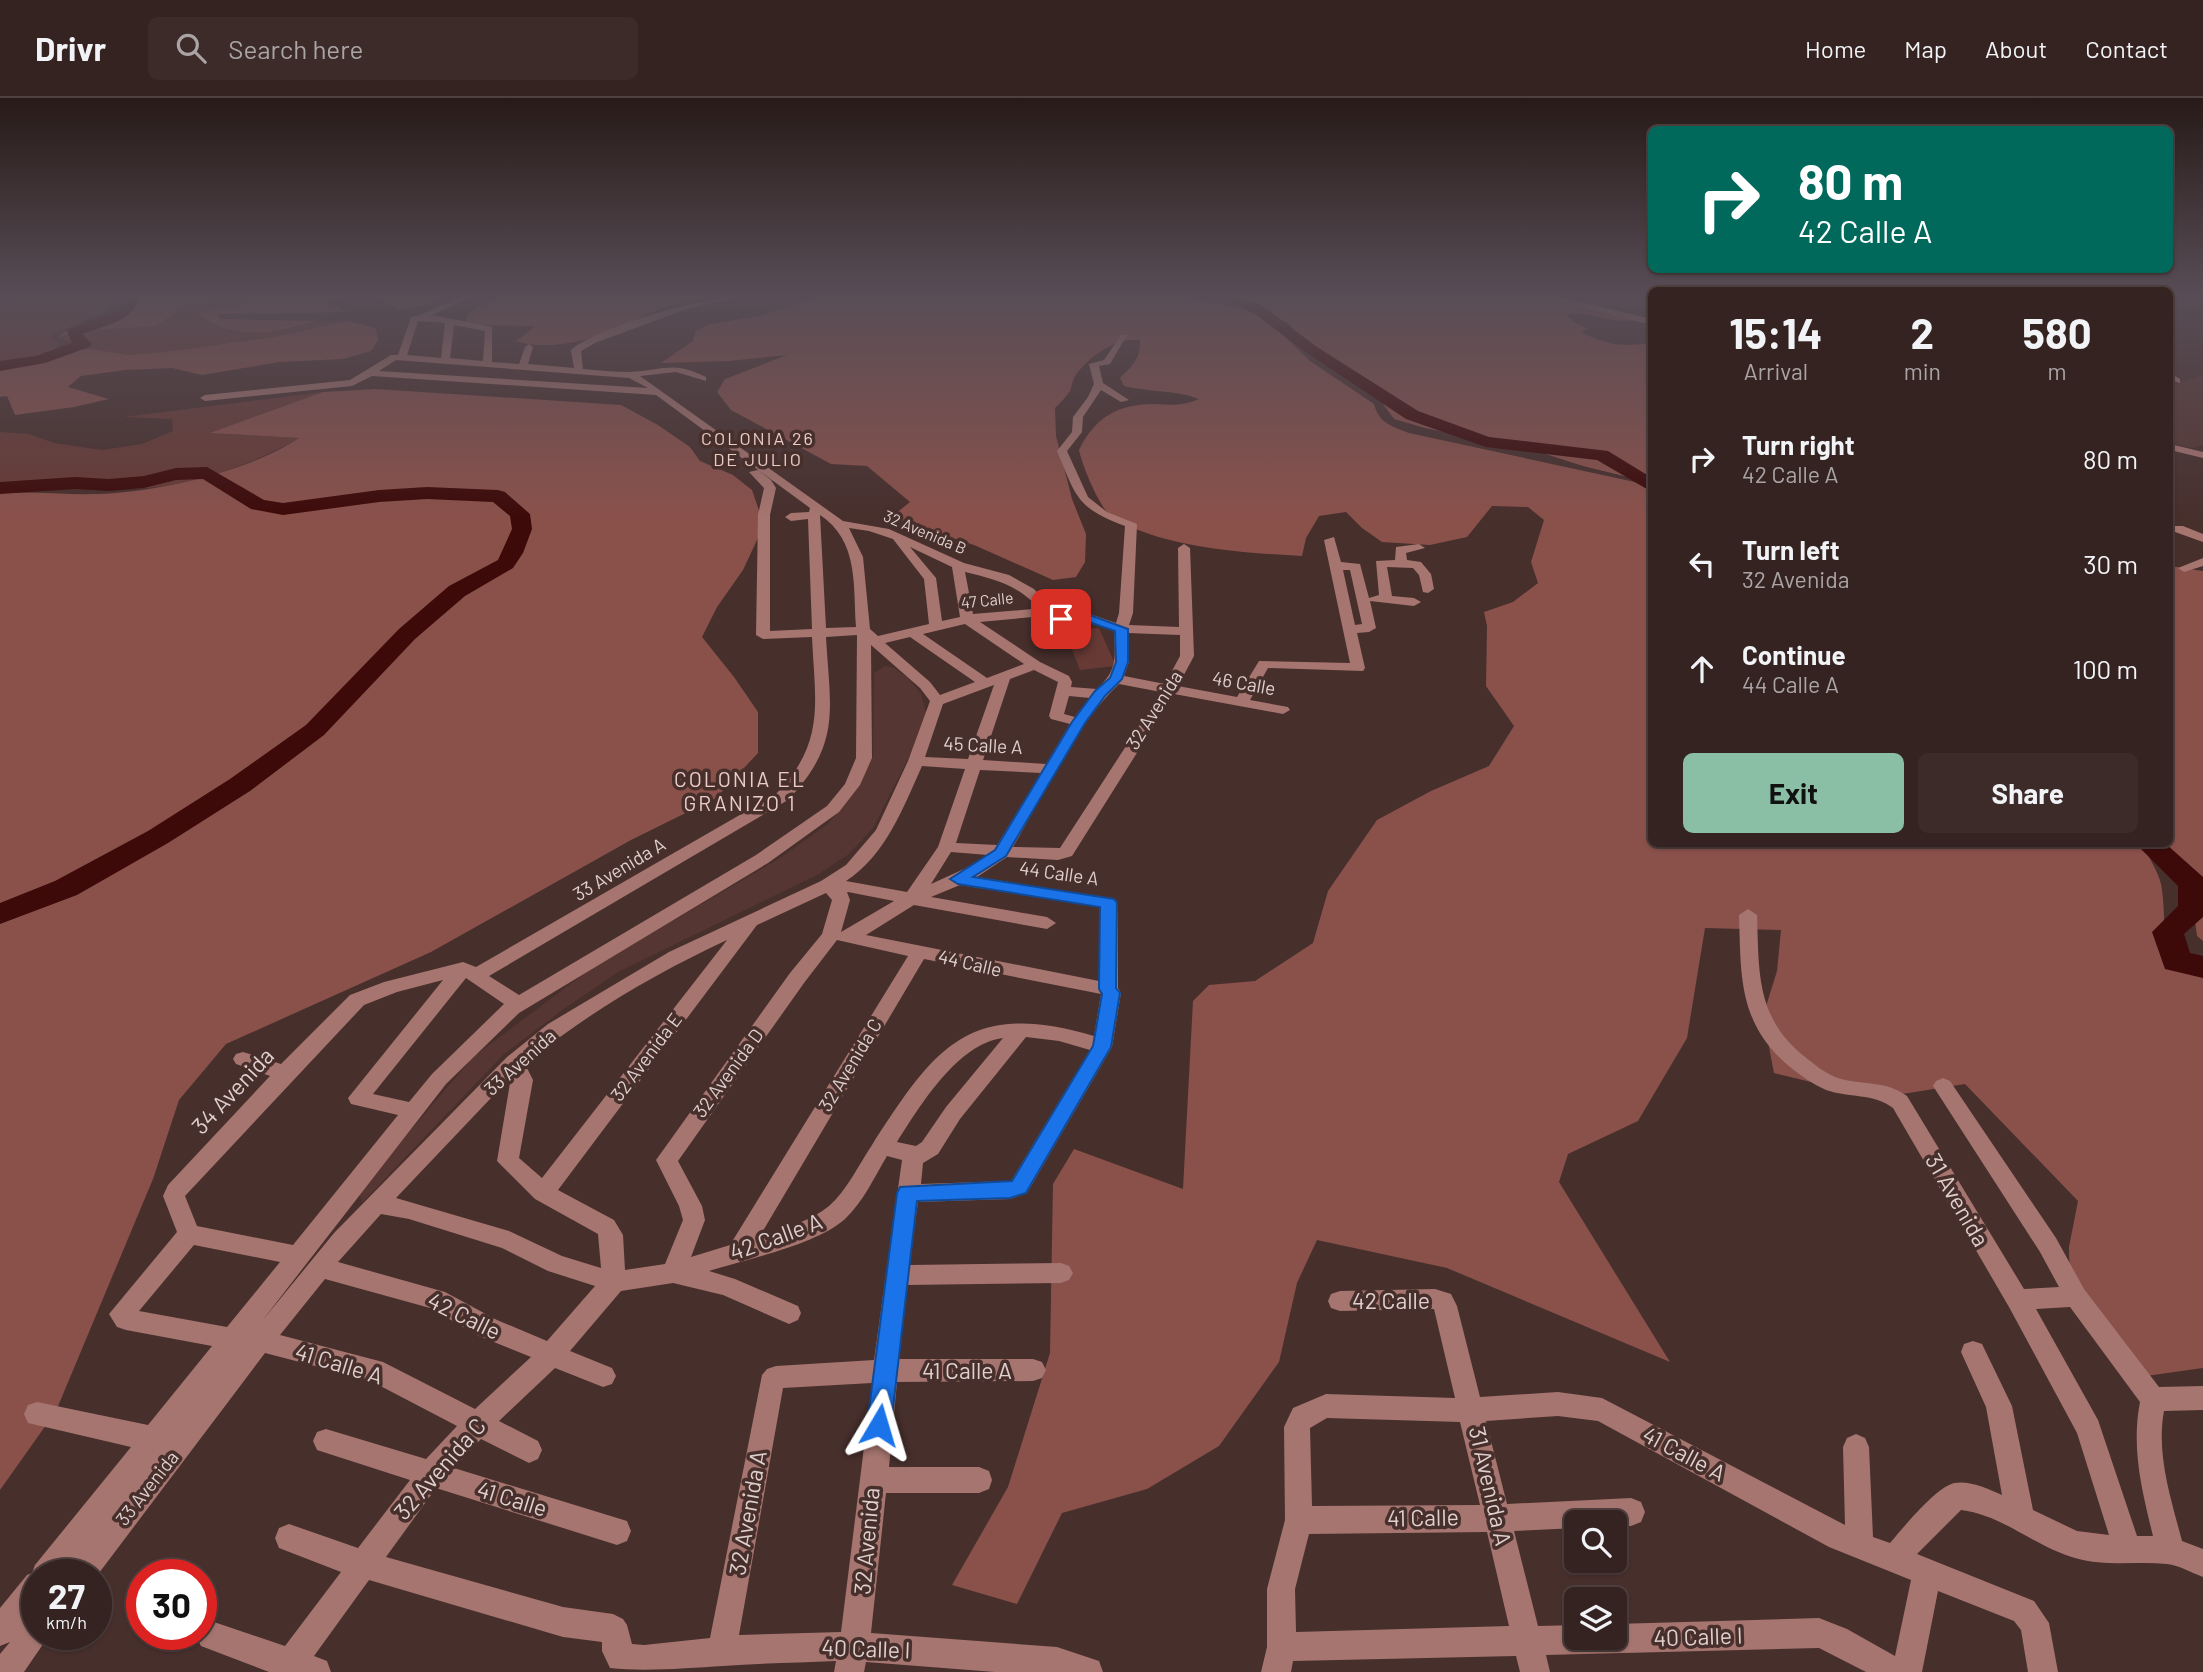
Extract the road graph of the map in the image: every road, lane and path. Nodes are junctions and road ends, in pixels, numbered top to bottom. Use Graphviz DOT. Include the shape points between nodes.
graph roads {
  1 [pos="374,369"];
  2 [pos="571,369"];
  3 [pos="663,369"];
  4 [pos="680,369"];
  5 [pos="1095,369"];
  6 [pos="579,370"];
  7 [pos="370,373"];
  8 [pos="631,375"];
  9 [pos="703,379"];
  10 [pos="1116,381"];
  11 [pos="1099,384"];
  12 [pos="658,392"];
  13 [pos="205,398"];
  14 [pos="1124,400"];
  15 [pos="727,440"];
  16 [pos="2173,448"];
  17 [pos="2203,455"];
  18 [pos="815,511"];
  19 [pos="791,517"];
  20 [pos="840,524"];
  21 [pos="2179,528"];
  22 [pos="894,536"];
  23 [pos="2203,538"];
  24 [pos="1331,540"];
  25 [pos="1184,548"];
  26 [pos="1419,548"];
  27 [pos="2203,562"];
  28 [pos="1401,563"];
  29 [pos="958,566"];
  30 [pos="1337,566"];
  31 [pos="2184,568"];
  32 [pos="1428,589"];
  33 [pos="1364,598"];
  34 [pos="1386,600"];
  35 [pos="1414,602"];
  36 [pos="967,619"];
  37 [pos="1053,623"];
  38 [pos="936,626"];
  39 [pos="1121,629"];
  40 [pos="1349,629"];
  41 [pos="1186,631"];
  42 [pos="912,632"];
  43 [pos="818,633"];
  44 [pos="872,644"];
  45 [pos="1035,665"];
  46 [pos="1003,677"];
  47 [pos="1116,679"];
  48 [pos="987,684"];
  49 [pos="1063,685"];
  50 [pos="1169,690"];
  51 [pos="1100,694"];
  52 [pos="937,701"];
  53 [pos="1242,701"];
  54 [pos="1283,710"];
  55 [pos="1079,722"];
  56 [pos="916,761"];
  57 [pos="975,766"];
  58 [pos="1049,769"];
  59 [pos="946,847"];
  60 [pos="1001,853"];
  61 [pos="958,879"];
  62 [pos="831,888"];
  63 [pos="912,899"];
  64 [pos="1748,915"];
  65 [pos="750,921"];
  66 [pos="1047,923"];
  67 [pos="840,937"];
  68 [pos="920,951"];
  69 [pos="469,972"];
  70 [pos="1108,989"];
  71 [pos="518,1004"];
  72 [pos="1020,1031"];
  73 [pos="1102,1047"];
  74 [pos="243,1059"];
  75 [pos="514,1062"];
  76 [pos="285,1073"];
  77 [pos="1943,1086"];
  78 [pos="413,1111"];
  79 [pos="884,1147"];
  80 [pos="917,1155"];
  81 [pos="543,1193"];
  82 [pos="907,1193"];
  83 [pos="377,1204"];
  84 [pos="189,1234"];
  85 [pos="738,1251"];
  86 [pos="298,1256"];
  87 [pos="321,1268"];
  88 [pos="673,1273"];
  89 [pos="1061,1273"];
  90 [pos="896,1275"];
  91 [pos="614,1282"];
  92 [pos="2076,1296"];
  93 [pos="2018,1300"];
  94 [pos="1340,1301"];
  95 [pos="1442,1301"];
  96 [pos="789,1313"];
  97 [pos="233,1339"];
  98 [pos="260,1342"];
  99 [pos="1973,1352"];
  100 [pos="550,1356"];
  101 [pos="1033,1370"];
  102 [pos="885,1371"];
  103 [pos="603,1376"];
  104 [pos="776,1377"];
  105 [pos="2203,1398"];
  106 [pos="2153,1399"];
  107 [pos="1472,1410"];
  108 [pos="37,1414"];
  109 [pos="478,1423"];
  110 [pos="153,1439"];
  111 [pos="327,1441"];
  112 [pos="1856,1447"];
  113 [pos="529,1450"];
  114 [pos="431,1473"];
  115 [pos="979,1479"];
  116 [pos="872,1480"];
  117 [pos="1632,1512"];
  118 [pos="2020,1516"];
  119 [pos="1497,1517"];
  120 [pos="1299,1520"];
  121 [pos="617,1531"];
  122 [pos="289,1538"];
  123 [pos="1860,1547"];
  124 [pos="2127,1549"];
  125 [pos="2170,1550"];
  126 [pos="58,1559"];
  127 [pos="92,1559"];
  128 [pos="1894,1560"];
  129 [pos="2203,1563"];
  130 [pos="362,1564"];
  131 [pos="1927,1572"];
  132 [pos="21,1605"];
  133 [pos="0,1631"];
  134 [pos="217,1638"];
  135 [pos="1527,1642"];
  136 [pos="22,1650"];
  137 [pos="721,1651"];
  138 [pos="850,1659"];
  139 [pos="1279,1659"];
  140 [pos="640,1666"];
  141 [pos="297,1669"];
  142 [pos="5,1672"];
  143 [pos="1088,1672"];
  144 [pos="1535,1672"];
  145 [pos="1895,1672"];
  146 [pos="1907,1672"];
  147 [pos="2043,1672"];
  1 -- 7 [label="street, 33 Avenida"];
  2 -- 6 [label="street, 33 Avenida"];
  3 -- 8 [label="street"];
  4 -- 9 [label="street"];
  5 -- 11 [label="street"];
  6 -- 8 [label="street, 33 Avenida"];
  7 -- 12 [label="street"];
  7 -- 13 [label="street" via="352,383"];
  8 -- 12 [label="street, 33 Avenida"];
  10 -- 11 [label="street"];
  11 -- 14 [label="street"];
  11 -- 39 [label="street" via="1078,417 1077,432 1062,451 1083,499 1103,514 1131,524"];
  12 -- 15 [label="street, 33 Avenida"];
  15 -- 18 [label="street, 33 Avenida"];
  15 -- 43 [label="street, 47 Calle" via="719,448 770,488 764,515 762,635"];
  16 -- 17 [label="street"];
  18 -- 19 [label="street"];
  18 -- 20 [label="street, 33 Avenida"];
  18 -- 43 [label="street, 33 Avenida A"];
  20 -- 22 [label="street, 32 Avenida B" via="864,525"];
  20 -- 44 [label="street, 33 Avenida" via="857,556"];
  21 -- 23 [label="street"];
  22 -- 29 [label="street, 32 Avenida B"];
  22 -- 38 [label="street" via="930,578"];
  24 -- 30 [label="street"];
  25 -- 41 [label="street, 32 Avenida"];
  26 -- 28 [label="street" via="1400,550"];
  27 -- 31 [label="street"];
  28 -- 32 [label="street" via="1417,565 1425,574"];
  28 -- 34 [label="street" via="1379,566"];
  29 -- 36 [label="street"];
  29 -- 37 [label="street, 32 Avenida B" via="1004,577 1033,595"];
  30 -- 33 [label="street" via="1356,567"];
  30 -- 40 [label="street"];
  33 -- 34 [label="street"];
  33 -- 40 [label="street" via="1369,628"];
  34 -- 35 [label="street"];
  36 -- 37 [label="street, 47 Calle" via="1033,613"];
  36 -- 38 [label="street, 47 Calle"];
  36 -- 45 [label="street"];
  37 -- 39 [label="street, 47 Calle" via="1087,617"];
  38 -- 42 [label="street, 47 Calle"];
  39 -- 41 [label="street, 47 Calle"];
  39 -- 47 [label="street" via="1122,662"];
  40 -- 53 [label="street" via="1358,668 1264,664"];
  41 -- 50 [label="street, 32 Avenida" via="1187,656"];
  42 -- 44 [label="street, 47 Calle"];
  42 -- 48 [label="street"];
  43 -- 44 [label="street, 47 Calle"];
  43 -- 69 [label="street, 33 Avenida A" via="823,725 814,758 782,797 610,899"];
  44 -- 52 [label="street" via="925,685"];
  44 -- 71 [label="street, 33 Avenida" via="864,758 852,785 832,809 762,859"];
  45 -- 46 [label="street"];
  45 -- 49 [label="street"];
  46 -- 48 [label="street"];
  46 -- 57 [label="street"];
  47 -- 50 [label="street, 46 Calle"];
  47 -- 51 [label="street"];
  48 -- 52 [label="street"];
  49 -- 51 [label="street"];
  49 -- 55 [label="street" via="1056,716"];
  50 -- 53 [label="street, 46 Calle"];
  50 -- 60 [label="street, 32 Avenida" via="1062,855"];
  51 -- 55 [label="street"];
  52 -- 56 [label="street, 33 Avenida"];
  53 -- 54 [label="street, 46 Calle"];
  55 -- 58 [label="street"];
  56 -- 57 [label="street, 45 Calle A"];
  56 -- 62 [label="street, 33 Avenida" via="884,831"];
  57 -- 58 [label="street, 45 Calle A"];
  57 -- 59 [label="street"];
  58 -- 60 [label="street"];
  59 -- 60 [label="street"];
  59 -- 63 [label="street"];
  60 -- 61 [label="street"];
  61 -- 63 [label="street"];
  61 -- 70 [label="street, 44 Calle A" via="1108,903"];
  62 -- 63 [label="street" via="846,886"];
  62 -- 65 [label="street, 33 Avenida"];
  62 -- 67 [label="street, 32 Avenida D" via="841,900"];
  63 -- 66 [label="street"];
  63 -- 67 [label="street"];
  64 -- 93 [label="street, 31 Avenida" via="1758,1020 1777,1045 1816,1076 1836,1085 1894,1095"];
  65 -- 75 [label="street, 33 Avenida" via="676,956 555,1029"];
  65 -- 81 [label="street, 32 Avenida E"];
  67 -- 68 [label="street, 44 Calle"];
  67 -- 88 [label="street, 32 Avenida D" via="797,978 670,1153 670,1169 694,1212"];
  68 -- 70 [label="street, 44 Calle"];
  68 -- 85 [label="street, 32 Avenida C"];
  69 -- 71 [label="street"];
  69 -- 76 [label="street, 34 Avenida" via="391,987 357,1000"];
  69 -- 78 [label="street" via="358,1098"];
  70 -- 73 [label="street"];
  71 -- 78 [label="street, 33 Avenida" via="439,1079"];
  72 -- 73 [label="street, 42 Calle A" via="1062,1035"];
  72 -- 79 [label="street, 42 Calle A" via="982,1035 965,1046 932,1077"];
  72 -- 80 [label="street, 32 Avenida" via="930,1148"];
  73 -- 82 [label="street" via="1019,1187"];
  74 -- 76 [label="street"];
  75 -- 81 [label="street" via="523,1080 508,1161"];
  75 -- 83 [label="street, 33 Avenida"];
  76 -- 84 [label="street, 34 Avenida" via="176,1191"];
  77 -- 92 [label="street" via="2048,1245"];
  78 -- 86 [label="street, 33 Avenida"];
  79 -- 80 [label="street"];
  79 -- 85 [label="street, 42 Calle A" via="834,1215 796,1234"];
  80 -- 82 [label="street, 32 Avenida"];
  81 -- 91 [label="street" via="606,1227 611,1235"];
  82 -- 90 [label="street, 32 Avenida"];
  83 -- 87 [label="street, 33 Avenida"];
  83 -- 91 [label="street, 42 Calle A" via="509,1241 556,1264"];
  84 -- 86 [label="street"];
  84 -- 97 [label="street" via="121,1314"];
  85 -- 88 [label="street, 42 Calle A"];
  86 -- 97 [label="street, 33 Avenida"];
  87 -- 98 [label="street, 33 Avenida"];
  87 -- 100 [label="street, 42 Calle" via="436,1299"];
  88 -- 91 [label="street, 42 Calle A"];
  88 -- 96 [label="street" via="727,1286"];
  89 -- 90 [label="street"];
  90 -- 102 [label="street, 32 Avenida"];
  91 -- 100 [label="street, 32 Avenida C"];
  92 -- 93 [label="street"];
  92 -- 106 [label="street"];
  93 -- 124 [label="street, 31 Avenida" via="2089,1429"];
  94 -- 95 [label="street, 42 Calle"];
  95 -- 107 [label="street, 31 Avenida A"];
  97 -- 110 [label="street, 33 Avenida"];
  98 -- 109 [label="street, 41 Calle A" via="374,1370"];
  98 -- 127 [label="street, 33 Avenida"];
  99 -- 118 [label="street" via="1998,1406"];
  100 -- 103 [label="street, 42 Calle"];
  100 -- 109 [label="street, 32 Avenida C"];
  101 -- 102 [label="street, 41 Calle A"];
  102 -- 104 [label="street, 41 Calle A"];
  102 -- 116 [label="street, 32 Avenida"];
  104 -- 137 [label="street, 32 Avenida A" via="771,1383"];
  105 -- 106 [label="street"];
  106 -- 125 [label="street" via="2147,1419 2150,1461"];
  107 -- 119 [label="street, 31 Avenida A"];
  107 -- 120 [label="street, 41 Calle A" via="1326,1406 1313,1410 1297,1427"];
  107 -- 123 [label="street, 41 Calle A" via="1558,1404 1602,1410"];
  108 -- 110 [label="street"];
  109 -- 113 [label="street, 41 Calle A"];
  109 -- 114 [label="street, 32 Avenida C"];
  110 -- 126 [label="street, 33 Avenida"];
  111 -- 114 [label="street, 41 Calle"];
  112 -- 123 [label="street"];
  114 -- 121 [label="street, 41 Calle"];
  114 -- 130 [label="street, 32 Avenida C"];
  115 -- 116 [label="street"];
  116 -- 138 [label="street, 32 Avenida" via="861,1603"];
  117 -- 119 [label="street, 41 Calle"];
  118 -- 124 [label="street" via="2078,1545"];
  118 -- 128 [label="street" via="1956,1496"];
  119 -- 120 [label="street, 41 Calle"];
  119 -- 135 [label="street, 31 Avenida A"];
  120 -- 139 [label="street" via="1281,1589"];
  122 -- 130 [label="street"];
  123 -- 128 [label="street, 41 Calle A"];
  124 -- 125 [label="street"];
  125 -- 129 [label="street"];
  128 -- 131 [label="street, 41 Calle A"];
  130 -- 140 [label="street" via="563,1622 613,1629 618,1655"];
  130 -- 141 [label="street, 32 Avenida C"];
  131 -- 146 [label="street"];
  131 -- 147 [label="street, 41 Calle A" via="2024,1611 2034,1623"];
  132 -- 133 [label="street"];
  134 -- 141 [label="street"];
  135 -- 139 [label="street, 40 Calle I"];
  135 -- 144 [label="street, 31 Avenida A"];
  135 -- 145 [label="street, 40 Calle I" via="1819,1633"];
  136 -- 142 [label="street"];
  137 -- 138 [label="street, 40 Calle I"];
  137 -- 140 [label="street, 40 Calle I"];
  138 -- 143 [label="street, 40 Calle I" via="1057,1662"];
}
